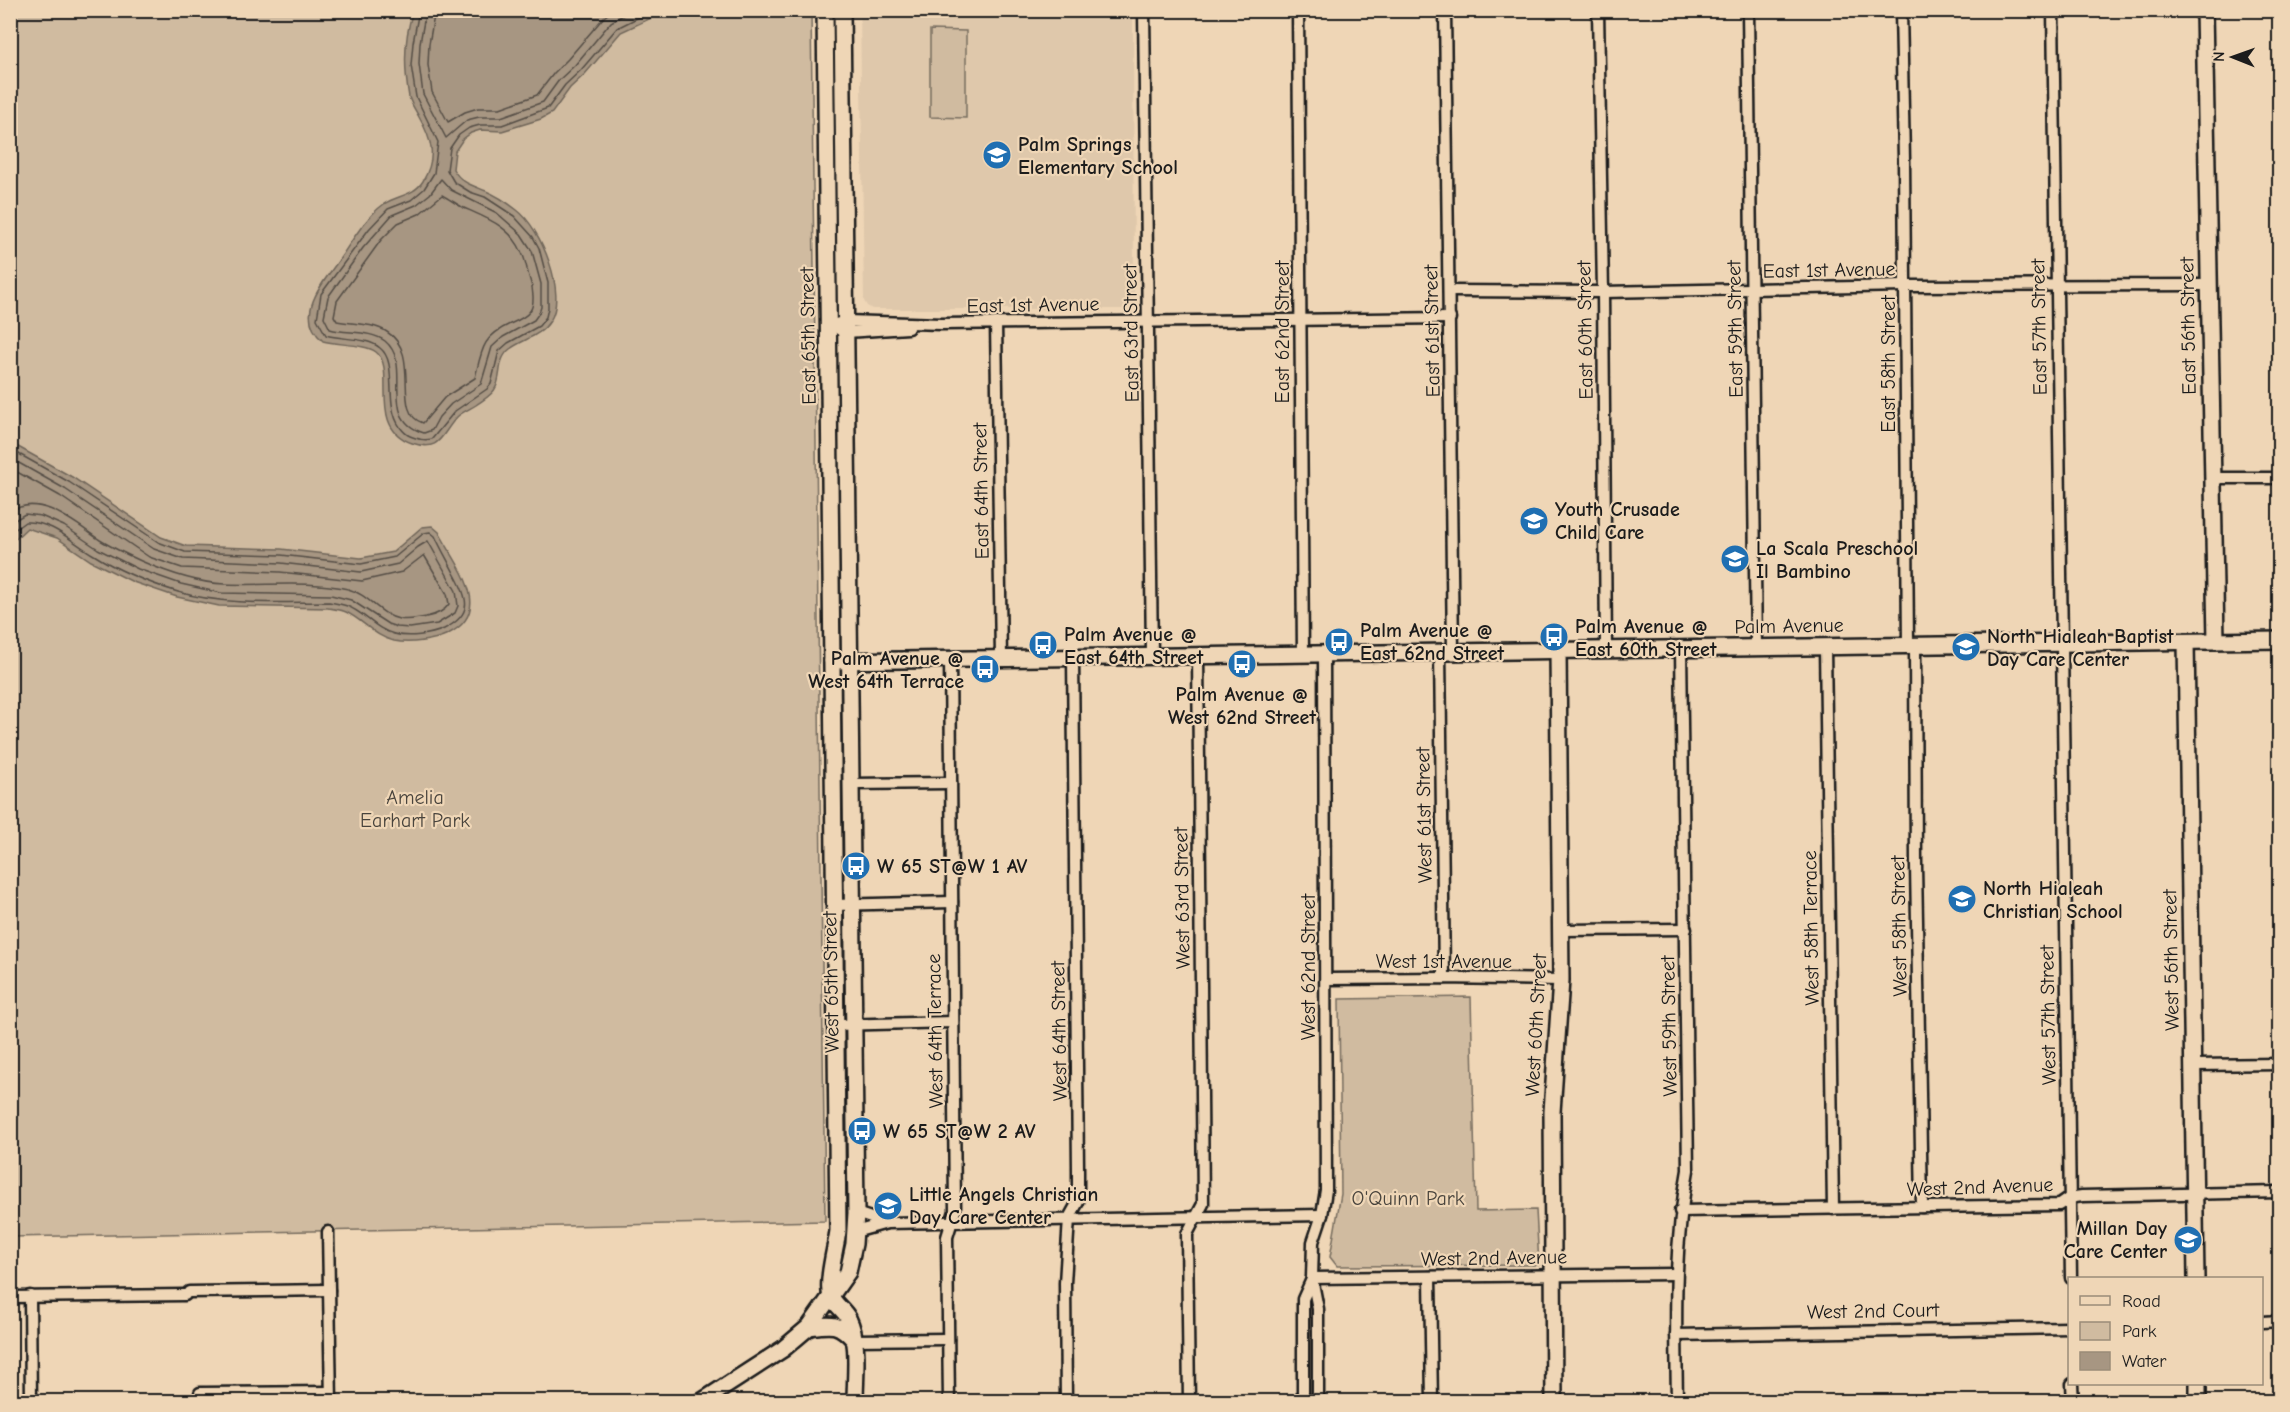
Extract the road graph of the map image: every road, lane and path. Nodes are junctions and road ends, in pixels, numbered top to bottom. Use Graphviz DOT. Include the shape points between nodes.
graph roads {
  1 [pos="825,10"];
  2 [pos="842,10"];
  3 [pos="1144,10"];
  4 [pos="1298,10"];
  5 [pos="1445,10"];
  6 [pos="1598,10"];
  7 [pos="1748,10"];
  8 [pos="1901,10"];
  9 [pos="2053,10"];
  10 [pos="2204,10"];
  11 [pos="2209,285"];
  12 [pos="1905,286"];
  13 [pos="2056,286"];
  14 [pos="1752,289"];
  15 [pos="1449,291"];
  16 [pos="1603,292"];
  17 [pos="1450,318"];
  18 [pos="1300,320"];
  19 [pos="1149,322"];
  20 [pos="996,324"];
  21 [pos="829,326"];
  22 [pos="846,326"];
  23 [pos="2212,478"];
  24 [pos="2280,478"];
  25 [pos="2280,640"];
  26 [pos="2216,641"];
  27 [pos="2186,642"];
  28 [pos="2061,643"];
  29 [pos="1912,645"];
  30 [pos="1825,647"];
  31 [pos="1756,648"];
  32 [pos="1681,649"];
  33 [pos="1558,650"];
  34 [pos="1606,650"];
  35 [pos="1446,652"];
  36 [pos="1303,654"];
  37 [pos="1324,654"];
  38 [pos="1152,656"];
  39 [pos="1198,656"];
  40 [pos="1073,657"];
  41 [pos="1001,658"];
  42 [pos="950,659"];
  43 [pos="832,661"];
  44 [pos="849,661"];
  45 [pos="951,783"];
  46 [pos="850,784"];
  47 [pos="952,902"];
  48 [pos="834,905"];
  49 [pos="852,905"];
  50 [pos="1686,928"];
  51 [pos="1561,930"];
  52 [pos="1444,978"];
  53 [pos="1327,979"];
  54 [pos="1561,981"];
  55 [pos="953,1022"];
  56 [pos="835,1025"];
  57 [pos="852,1025"];
  58 [pos="2280,1064"];
  59 [pos="2194,1065"];
  60 [pos="2280,1192"];
  61 [pos="2195,1194"];
  62 [pos="2069,1198"];
  63 [pos="1922,1207"];
  64 [pos="1833,1209"];
  65 [pos="1680,1211"];
  66 [pos="856,1214"];
  67 [pos="1323,1215"];
  68 [pos="1196,1217"];
  69 [pos="1069,1218"];
  70 [pos="887,1223"];
  71 [pos="950,1223"];
  72 [pos="328,1232"];
  73 [pos="855,1232"];
  74 [pos="1675,1274"];
  75 [pos="1552,1276"];
  76 [pos="1430,1277"];
  77 [pos="2071,1277"];
  78 [pos="2196,1277"];
  79 [pos="1312,1278"];
  80 [pos="329,1290"];
  81 [pos="30,1296"];
  82 [pos="831,1296"];
  83 [pos="10,1297"];
  84 [pos="2280,1321"];
  85 [pos="2263,1322"];
  86 [pos="808,1327"];
  87 [pos="2068,1328"];
  88 [pos="1676,1335"];
  89 [pos="948,1339"];
  90 [pos="854,1340"];
  91 [pos="2072,1385"];
  92 [pos="2198,1385"];
  93 [pos="200,1393"];
  94 [pos="330,1397"];
  95 [pos="31,1401"];
  96 [pos="701,1401"];
  97 [pos="855,1401"];
  98 [pos="949,1401"];
  99 [pos="1066,1401"];
  100 [pos="1189,1401"];
  101 [pos="1303,1401"];
  102 [pos="1318,1401"];
  103 [pos="1432,1401"];
  104 [pos="1554,1401"];
  105 [pos="1677,1401"];
  106 [pos="2073,1401"];
  107 [pos="2198,1401"];
  1 -- 21 [label="main road, East 65th Street"];
  2 -- 22 [label="main road, East 65th Street"];
  3 -- 19 [label="street, East 63rd Street"];
  4 -- 18 [label="street, East 62nd Street"];
  5 -- 15 [label="street, East 61st Street"];
  6 -- 16 [label="street, East 60th Street"];
  7 -- 14 [label="street, East 59th Street"];
  8 -- 12 [label="street, East 58th Street"];
  9 -- 13 [label="street, East 57th Street"];
  10 -- 11 [label="main road, East 56th Street"];
  11 -- 13 [label="street, East 1st Avenue"];
  11 -- 23 [label="main road, East 56th Street"];
  12 -- 13 [label="street, East 1st Avenue"];
  12 -- 14 [label="street, East 1st Avenue"];
  12 -- 29 [label="street, East 58th Street"];
  13 -- 28 [label="street, East 57th Street"];
  14 -- 16 [label="street, East 1st Avenue"];
  14 -- 31 [label="street, East 59th Street"];
  15 -- 16 [label="street, East 1st Avenue"];
  15 -- 17 [label="street, East 61st Street"];
  16 -- 34 [label="street, East 60th Street"];
  17 -- 18 [label="street, East 1st Avenue"];
  17 -- 35 [label="street, East 61st Street"];
  18 -- 19 [label="street, East 1st Avenue"];
  18 -- 36 [label="street, East 62nd Street"];
  19 -- 20 [label="street, East 1st Avenue"];
  19 -- 38 [label="street, East 63rd Street"];
  20 -- 22 [label="street, East 1st Avenue"];
  20 -- 41 [label="street, East 64th Street"];
  21 -- 22 [label="street, East 1st Avenue"];
  21 -- 43 [label="main road, East 65th Street"];
  22 -- 44 [label="main road, East 65th Street"];
  23 -- 24 [label="street"];
  23 -- 26 [label="main road, East 56th Street"];
  25 -- 26 [label="main road, Palm Avenue"];
  26 -- 27 [label="main road, Palm Avenue"];
  27 -- 28 [label="main road, Palm Avenue"];
  27 -- 59 [label="main road, West 56th Street"];
  28 -- 29 [label="main road, Palm Avenue"];
  28 -- 62 [label="street, West 57th Street"];
  29 -- 30 [label="main road, Palm Avenue"];
  29 -- 63 [label="street, West 58th Street"];
  30 -- 31 [label="main road, Palm Avenue"];
  30 -- 64 [label="street, West 58th Terrace"];
  31 -- 32 [label="main road, Palm Avenue"];
  32 -- 34 [label="main road, Palm Avenue"];
  32 -- 50 [label="street, West 59th Street"];
  33 -- 34 [label="main road, Palm Avenue"];
  33 -- 35 [label="main road, Palm Avenue"];
  33 -- 51 [label="main road, West 60th Street"];
  35 -- 37 [label="main road, Palm Avenue"];
  35 -- 52 [label="street, West 61st Street"];
  36 -- 37 [label="main road, Palm Avenue"];
  36 -- 39 [label="main road, Palm Avenue"];
  37 -- 53 [label="street, West 62nd Street"];
  38 -- 39 [label="main road, Palm Avenue"];
  38 -- 40 [label="main road, Palm Avenue"];
  39 -- 68 [label="street, West 63rd Street" via="1203,1204"];
  40 -- 41 [label="main road, Palm Avenue"];
  40 -- 69 [label="street, West 64th Street" via="1078,1202"];
  41 -- 42 [label="main road, Palm Avenue"];
  42 -- 44 [label="main road, Palm Avenue"];
  42 -- 45 [label="street, West 64th Terrace"];
  43 -- 44 [label="main road, Palm Avenue"];
  43 -- 48 [label="main road, West 65th Street"];
  44 -- 46 [label="main road, West 65th Street"];
  45 -- 46 [label="street"];
  45 -- 47 [label="street, West 64th Terrace"];
  46 -- 49 [label="main road, West 65th Street"];
  47 -- 49 [label="street"];
  47 -- 55 [label="street, West 64th Terrace"];
  48 -- 49 [label="street"];
  48 -- 56 [label="main road, West 65th Street"];
  49 -- 57 [label="main road, West 65th Street"];
  50 -- 51 [label="street"];
  50 -- 65 [label="street, West 59th Street" via="1688,1170"];
  51 -- 54 [label="main road, West 60th Street"];
  52 -- 53 [label="street, West 1st Avenue"];
  52 -- 54 [label="street, West 1st Avenue"];
  53 -- 67 [label="street, West 62nd Street"];
  54 -- 75 [label="main road, West 60th Street" via="1552,1112"];
  55 -- 57 [label="street"];
  55 -- 71 [label="street, West 64th Terrace" via="955,1211"];
  56 -- 57 [label="street"];
  56 -- 82 [label="main road, West 65th Street" via="838,1231"];
  57 -- 66 [label="main road, West 65th Street"];
  58 -- 59 [label="street"];
  59 -- 61 [label="main road, West 56th Street"];
  60 -- 61 [label="street, West 2nd Avenue"];
  61 -- 62 [label="street, West 2nd Avenue"];
  61 -- 78 [label="main road, West 56th Street"];
  62 -- 63 [label="street, West 2nd Avenue" via="2059,1205"];
  62 -- 77 [label="street, West 57th Street"];
  63 -- 64 [label="street, West 2nd Avenue"];
  64 -- 65 [label="street, West 2nd Avenue"];
  65 -- 74 [label="street, West 59th Street"];
  66 -- 70 [label="street"];
  66 -- 73 [label="main road, West 65th Street"];
  67 -- 68 [label="street"];
  67 -- 79 [label="street, West 62nd Street" via="1313,1242"];
  68 -- 69 [label="street"];
  68 -- 100 [label="street" via="1186,1234"];
  69 -- 71 [label="street"];
  69 -- 99 [label="street, West 64th Street"];
  70 -- 71 [label="street"];
  70 -- 73 [label="street"];
  71 -- 89 [label="street, West 64th Terrace"];
  72 -- 80 [label="street"];
  73 -- 82 [label="main road, West 65th Street" via="848,1272"];
  74 -- 75 [label="street, West 2nd Avenue"];
  74 -- 88 [label="street, West 59th Street"];
  75 -- 76 [label="street, West 2nd Avenue"];
  75 -- 104 [label="main road, West 60th Street"];
  76 -- 79 [label="street, West 2nd Avenue"];
  76 -- 103 [label="street"];
  79 -- 101 [label="street, West 62nd Street" via="1303,1299"];
  79 -- 102 [label="street, West 62nd Street" via="1318,1310"];
  80 -- 81 [label="street"];
  80 -- 94 [label="street"];
  81 -- 83 [label="street"];
  81 -- 95 [label="street"];
  82 -- 86 [label="main road"];
  82 -- 90 [label="main road" via="847,1316"];
  84 -- 85 [label="street"];
  86 -- 90 [label="main road" via="839,1326"];
  86 -- 96 [label="main road" via="783,1349"];
  87 -- 88 [label="street, West 2nd Court"];
  88 -- 105 [label="street, West 59th Street"];
  89 -- 90 [label="street"];
  89 -- 98 [label="street, West 64th Terrace"];
  90 -- 97 [label="main road"];
  91 -- 106 [label="street"];
  92 -- 107 [label="main road"];
  93 -- 94 [label="street"];
}
